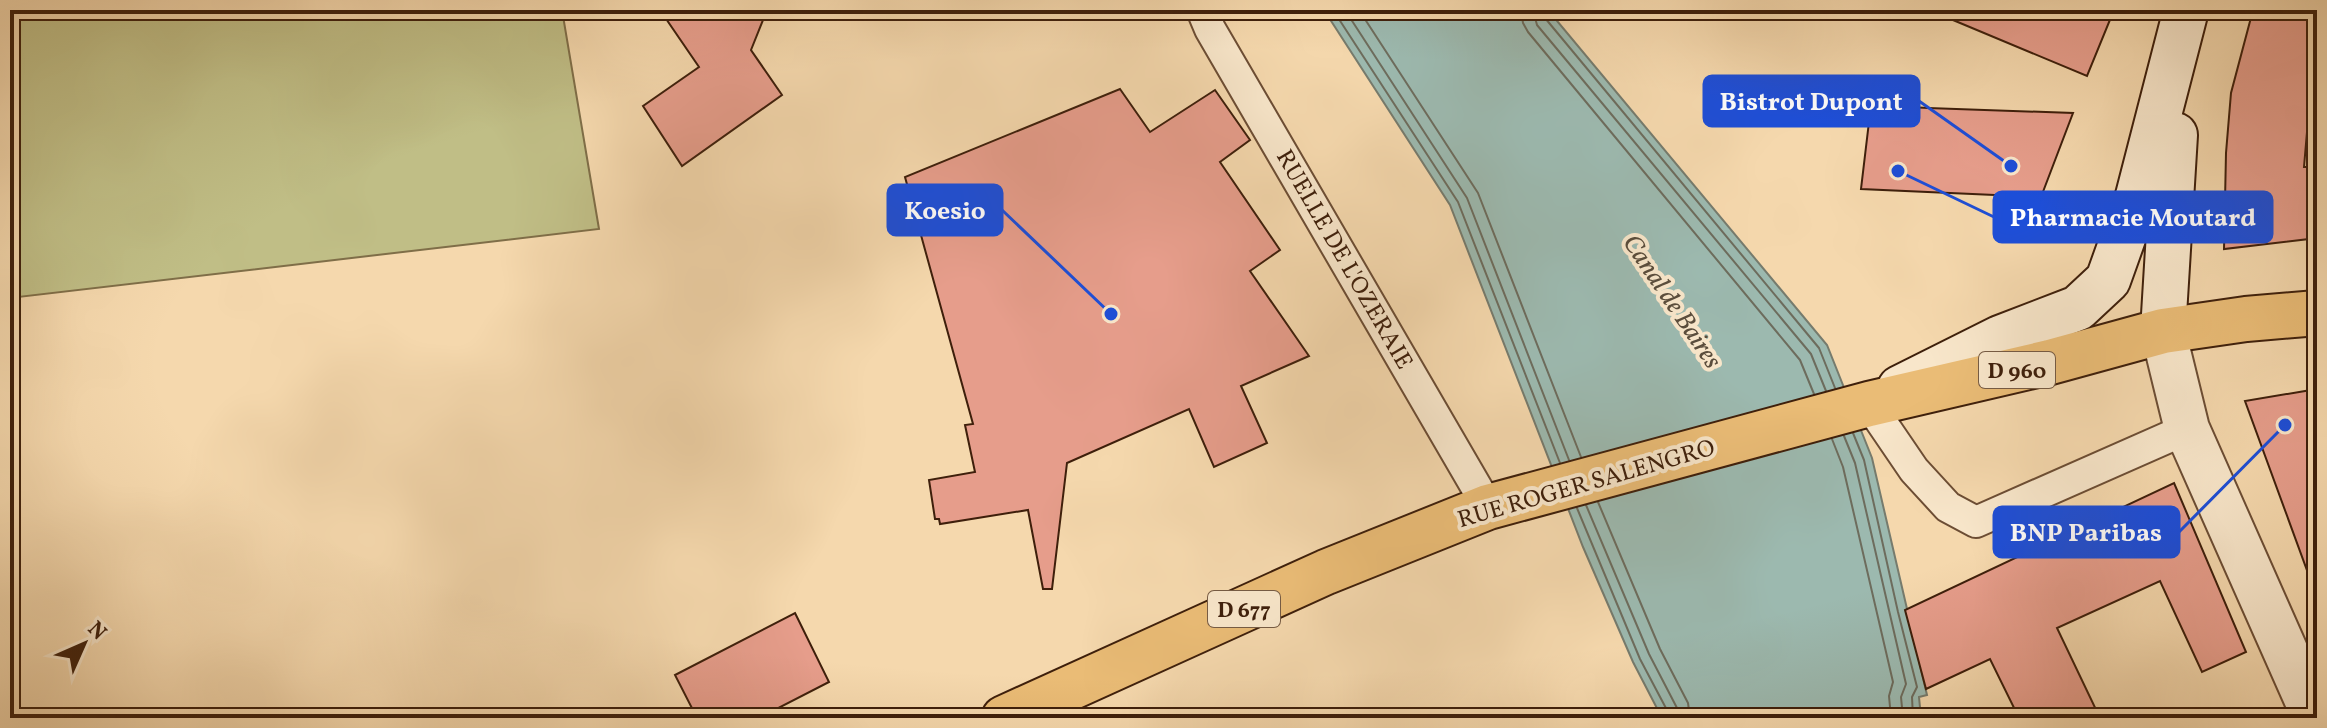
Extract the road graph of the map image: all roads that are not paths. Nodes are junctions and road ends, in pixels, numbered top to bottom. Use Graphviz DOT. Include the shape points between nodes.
graph roads {
  1 [pos="1202,10"];
  2 [pos="2183,22"];
  3 [pos="2138,196"];
  4 [pos="2317,313"];
  5 [pos="2163,331"];
  6 [pos="1869,404"];
  7 [pos="2187,429"];
  8 [pos="1488,507"];
  9 [pos="1004,718"];
  10 [pos="2315,718"];
  1 -- 8 [label="lane, RUELLE DE L'OZERAIE"];
  2 -- 3 [label="main road, D 677"];
  2 -- 5 [label="main road, D 677"];
  3 -- 5 [label="main road, D 677"];
  3 -- 6 [label="main road, D 677" via="2108,280 2078,308 2000,338"];
  4 -- 5 [label="main road, D 960"];
  5 -- 6 [label="main road, D 960"];
  5 -- 7 [label="main road"];
  6 -- 7 [label="lane" via="1914,470 1948,507 1976,522"];
  6 -- 8 [label="main road, RUE ROGER SALENGRO / D 677"];
  7 -- 10 [label="main road"];
  8 -- 9 [label="main road, RUE ROGER SALENGRO / D 677" via="1326,572"];
}
